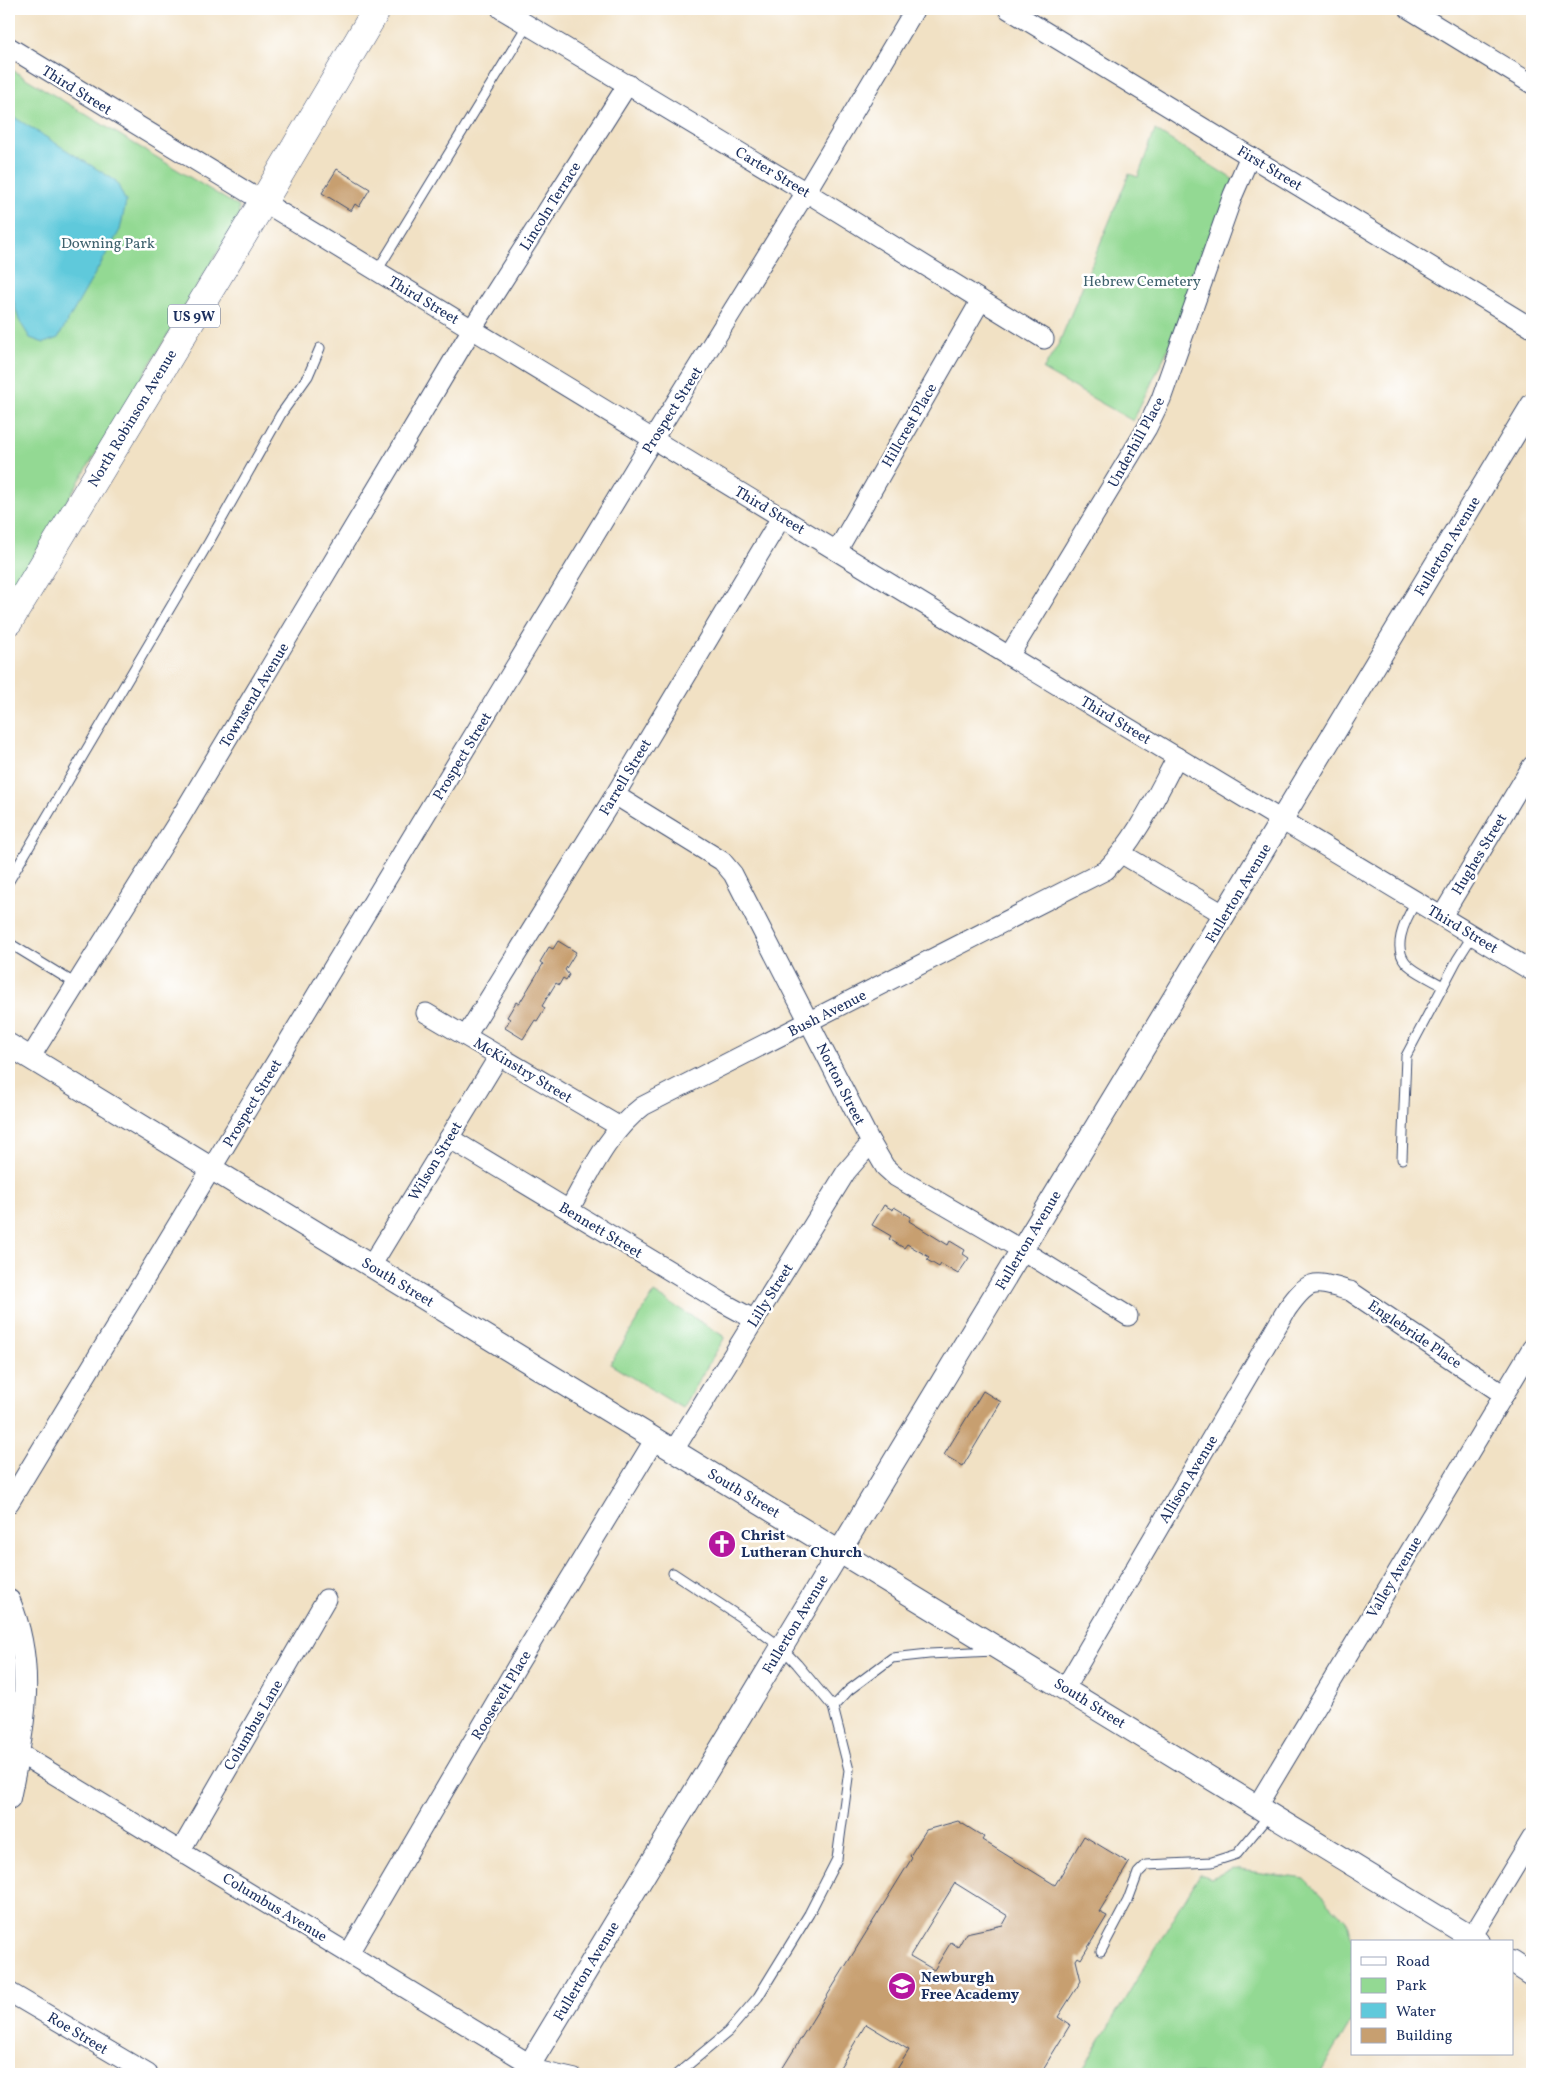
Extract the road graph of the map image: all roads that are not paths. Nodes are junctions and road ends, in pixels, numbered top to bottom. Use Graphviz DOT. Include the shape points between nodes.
graph roads {
  1 [pos="376,9"];
  2 [pos="501,9"];
  3 [pos="915,9"];
  4 [pos="1008,9"];
  5 [pos="1409,9"];
  6 [pos="528,24"];
  7 [pos="9,47"];
  8 [pos="628,84"];
  9 [pos="1532,84"];
  10 [pos="1250,156"];
  11 [pos="806,192"];
  12 [pos="263,202"];
  13 [pos="377,271"];
  14 [pos="981,300"];
  15 [pos="1532,328"];
  16 [pos="472,329"];
  17 [pos="1044,339"];
  18 [pos="320,348"];
  19 [pos="1532,405"];
  20 [pos="654,439"];
  21 [pos="782,516"];
  22 [pos="837,551"];
  23 [pos="9,621"];
  24 [pos="1009,656"];
  25 [pos="1177,757"];
  26 [pos="1532,766"];
  27 [pos="615,795"];
  28 [pos="1282,820"];
  29 [pos="1122,854"];
  30 [pos="9,881"];
  31 [pos="1416,900"];
  32 [pos="1225,914"];
  33 [pos="1442,916"];
  34 [pos="1473,935"];
  35 [pos="9,943"];
  36 [pos="1532,971"];
  37 [pos="76,984"];
  38 [pos="1443,986"];
  39 [pos="426,1013"];
  40 [pos="810,1022"];
  41 [pos="466,1036"];
  42 [pos="9,1045"];
  43 [pos="499,1056"];
  44 [pos="30,1058"];
  45 [pos="620,1127"];
  46 [pos="449,1138"];
  47 [pos="870,1143"];
  48 [pos="1402,1159"];
  49 [pos="212,1169"];
  50 [pos="568,1210"];
  51 [pos="1022,1250"];
  52 [pos="371,1266"];
  53 [pos="1321,1283"];
  54 [pos="1128,1316"];
  55 [pos="755,1320"];
  56 [pos="1532,1348"];
  57 [pos="1504,1395"];
  58 [pos="655,1439"];
  59 [pos="674,1450"];
  60 [pos="9,1503"];
  61 [pos="839,1550"];
  62 [pos="673,1573"];
  63 [pos="326,1599"];
  64 [pos="9,1600"];
  65 [pos="781,1647"];
  66 [pos="1004,1651"];
  67 [pos="1065,1688"];
  68 [pos="833,1707"];
  69 [pos="19,1752"];
  70 [pos="9,1798"];
  71 [pos="1263,1810"];
  72 [pos="1532,1838"];
  73 [pos="180,1850"];
  74 [pos="1475,1940"];
  75 [pos="1102,1951"];
  76 [pos="349,1952"];
  77 [pos="1514,1963"];
  78 [pos="1532,1975"];
  79 [pos="9,1992"];
  80 [pos="527,2069"];
  81 [pos="148,2074"];
  82 [pos="576,2074"];
  83 [pos="677,2074"];
  1 -- 12 [label="highway, North Robinson Avenue / US 9W"];
  2 -- 6 [label="street, Carter Street"];
  3 -- 11 [label="street, Prospect Street"];
  4 -- 10 [label="street, First Street"];
  5 -- 9 [label="street"];
  6 -- 8 [label="street, Carter Street"];
  6 -- 13 [label="lane"];
  7 -- 12 [label="street, Third Street"];
  8 -- 11 [label="street, Carter Street"];
  8 -- 16 [label="street, Lincoln Terrace"];
  10 -- 15 [label="street, First Street"];
  10 -- 24 [label="street, Underhill Place" via="1147,428"];
  11 -- 14 [label="street, Carter Street"];
  11 -- 20 [label="street, Prospect Street"];
  12 -- 13 [label="street, Third Street"];
  12 -- 23 [label="highway, North Robinson Avenue / US 9W"];
  13 -- 16 [label="street, Third Street"];
  14 -- 17 [label="street, Carter Street"];
  14 -- 22 [label="street, Hillcrest Place"];
  16 -- 20 [label="street, Third Street"];
  16 -- 37 [label="street, Townsend Avenue" via="177,823"];
  18 -- 30 [label="lane" via="308,376 281,414"];
  19 -- 28 [label="street, Fullerton Avenue"];
  20 -- 21 [label="street, Third Street"];
  20 -- 49 [label="street, Prospect Street"];
  21 -- 22 [label="street, Third Street"];
  21 -- 27 [label="street, Farrell Street"];
  22 -- 24 [label="street, Third Street"];
  24 -- 25 [label="street, Third Street"];
  25 -- 28 [label="street, Third Street"];
  25 -- 29 [label="street, Bush Avenue"];
  26 -- 33 [label="street, Hughes Street"];
  27 -- 40 [label="street, Norton Street" via="722,861 734,874"];
  27 -- 41 [label="street, Farrell Street"];
  28 -- 31 [label="street, Third Street"];
  28 -- 32 [label="street, Fullerton Avenue"];
  29 -- 32 [label="street"];
  29 -- 40 [label="street, Bush Avenue" via="1106,870"];
  31 -- 33 [label="street, Third Street"];
  31 -- 38 [label="lane" via="1403,926 1400,951 1411,968"];
  32 -- 51 [label="street, Fullerton Avenue"];
  33 -- 34 [label="street, Third Street"];
  34 -- 36 [label="street, Third Street"];
  34 -- 38 [label="lane"];
  35 -- 37 [label="lane"];
  37 -- 44 [label="street, Townsend Avenue"];
  38 -- 48 [label="lane" via="1406,1056"];
  39 -- 41 [label="street, McKinstry Street"];
  40 -- 45 [label="street, Bush Avenue" via="643,1106"];
  40 -- 47 [label="street, Norton Street"];
  41 -- 43 [label="street, McKinstry Street"];
  42 -- 44 [label="street, South Street"];
  43 -- 45 [label="street, McKinstry Street"];
  43 -- 46 [label="street, Wilson Street"];
  44 -- 49 [label="street, South Street"];
  45 -- 50 [label="street, Bush Avenue"];
  46 -- 50 [label="street, Bennett Street"];
  46 -- 52 [label="street, Wilson Street"];
  47 -- 51 [label="street, Norton Street" via="885,1167 896,1177"];
  47 -- 55 [label="street, Lilly Street" via="846,1172"];
  49 -- 52 [label="street, South Street"];
  49 -- 60 [label="street, Prospect Street"];
  50 -- 55 [label="street, Bennett Street"];
  51 -- 54 [label="street, Norton Street"];
  51 -- 61 [label="street, Fullerton Avenue"];
  52 -- 58 [label="street, South Street"];
  53 -- 57 [label="street, Englebride Place" via="1350,1291"];
  53 -- 67 [label="street, Allison Avenue" via="1311,1284 1300,1291 1287,1309"];
  55 -- 59 [label="street, Lilly Street"];
  56 -- 57 [label="street, Valley Avenue"];
  57 -- 71 [label="street, Valley Avenue"];
  58 -- 59 [label="street, South Street"];
  58 -- 76 [label="street, Roosevelt Place"];
  59 -- 61 [label="street, South Street"];
  61 -- 65 [label="street, Fullerton Avenue"];
  61 -- 66 [label="street, South Street"];
  62 -- 65 [label="lane"];
  63 -- 73 [label="street, Columbus Lane"];
  64 -- 69 [label="street" via="23,1646 26,1680 26,1710"];
  65 -- 68 [label="lane"];
  65 -- 80 [label="street, Fullerton Avenue"];
  66 -- 67 [label="street, South Street"];
  66 -- 68 [label="lane" via="892,1658 849,1690"];
  67 -- 71 [label="street, South Street"];
  68 -- 83 [label="lane" via="849,1770 837,1859 809,1914 758,1996 728,2032"];
  69 -- 70 [label="street"];
  69 -- 73 [label="street, Columbus Avenue"];
  71 -- 74 [label="street, South Street"];
  71 -- 75 [label="lane" via="1237,1854 1212,1862 1146,1865 1138,1874"];
  72 -- 74 [label="street"];
  73 -- 76 [label="street, Columbus Avenue"];
  76 -- 80 [label="street, Columbus Avenue"];
  77 -- 78 [label="street"];
  79 -- 81 [label="street, Roe Street"];
  80 -- 82 [label="lane"];
}
